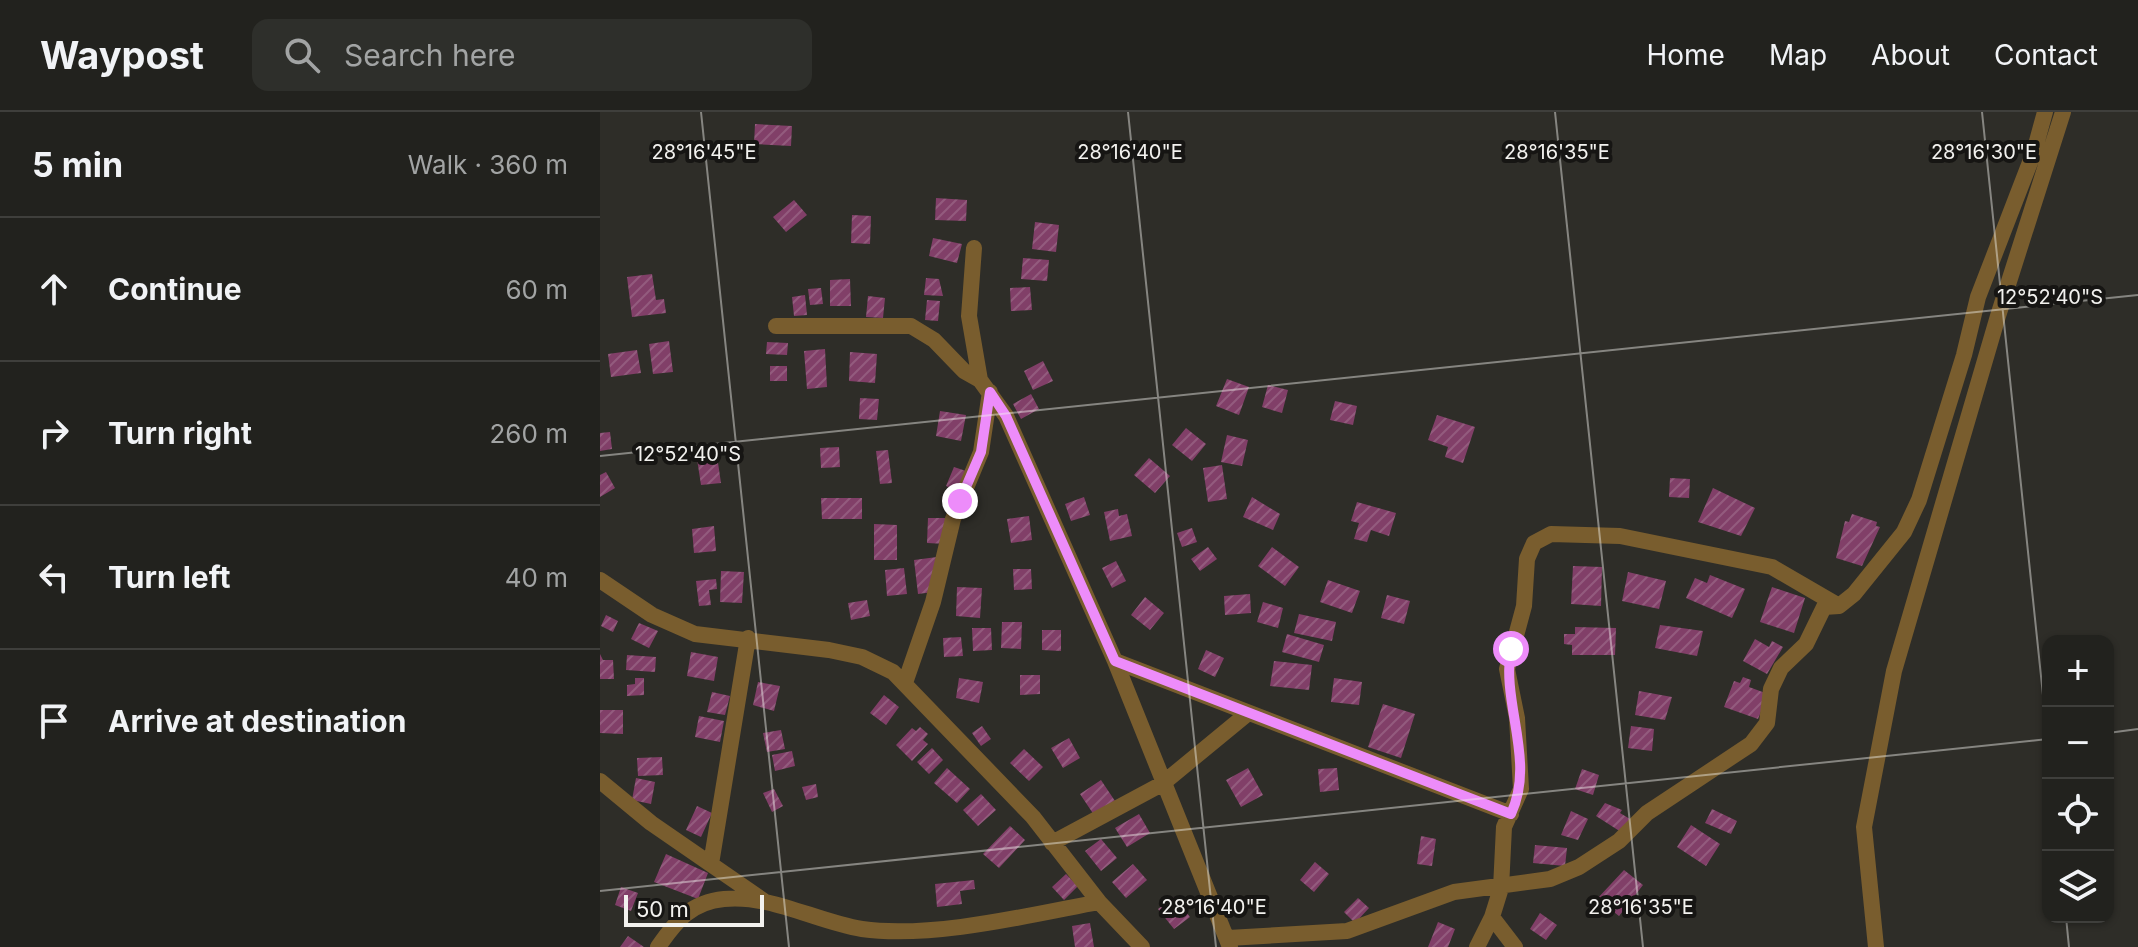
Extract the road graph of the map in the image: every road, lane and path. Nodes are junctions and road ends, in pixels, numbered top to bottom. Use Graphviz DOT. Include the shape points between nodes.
graph roads {
  1 [pos="2045,112"];
  2 [pos="2063,112"];
  3 [pos="974,248"];
  4 [pos="1998,316"];
  5 [pos="776,326"];
  6 [pos="1972,327"];
  7 [pos="985,386"];
  8 [pos="600,580"];
  9 [pos="1839,606"];
  10 [pos="748,638"];
  11 [pos="1115,661"];
  12 [pos="905,683"];
  13 [pos="1247,714"];
  14 [pos="600,781"];
  15 [pos="1162,784"];
  16 [pos="1511,814"];
  17 [pos="1052,843"];
  18 [pos="711,864"];
  19 [pos="1501,888"];
  20 [pos="1099,902"];
  21 [pos="769,904"];
  22 [pos="1492,917"];
  23 [pos="1229,943"];
  24 [pos="658,947"];
  25 [pos="1142,947"];
  26 [pos="1477,947"];
  27 [pos="1515,947"];
  28 [pos="1876,947"];
  1 -- 6 [label="street"];
  2 -- 4 [label="street"];
  3 -- 7 [label="street" via="969,316"];
  4 -- 6 [label="street"];
  4 -- 28 [label="street" via="1894,671 1876,754 1864,827"];
  5 -- 7 [label="street" via="911,326"];
  6 -- 9 [label="street" via="1919,500 1904,532"];
  7 -- 11 [label="street" via="1006,416"];
  7 -- 12 [label="street" via="981,452 953,519 933,602"];
  8 -- 10 [label="street" via="652,615 695,634"];
  9 -- 16 [label="street" via="1772,567 1620,536 1551,534 1534,543 1507,669 1517,718 1521,789"];
  9 -- 19 [label="street" via="1824,607 1806,644 1781,668 1771,689 1767,723 1751,744 1647,813 1619,841 1579,867 1550,879"];
  10 -- 12 [label="street" via="862,657"];
  10 -- 18 [label="street"];
  11 -- 13 [label="street"];
  11 -- 15 [label="street"];
  12 -- 17 [label="street"];
  13 -- 15 [label="street"];
  13 -- 16 [label="street"];
  14 -- 18 [label="street"];
  15 -- 17 [label="street"];
  15 -- 23 [label="street"];
  16 -- 19 [label="street" via="1504,827"];
  17 -- 20 [label="street"];
  18 -- 21 [label="street"];
  19 -- 22 [label="street"];
  19 -- 23 [label="street" via="1454,892 1339,932"];
  20 -- 21 [label="street" via="948,928 863,929"];
  20 -- 25 [label="street"];
  21 -- 24 [label="street" via="725,898 691,907"];
  22 -- 26 [label="street"];
  22 -- 27 [label="street"];
}
